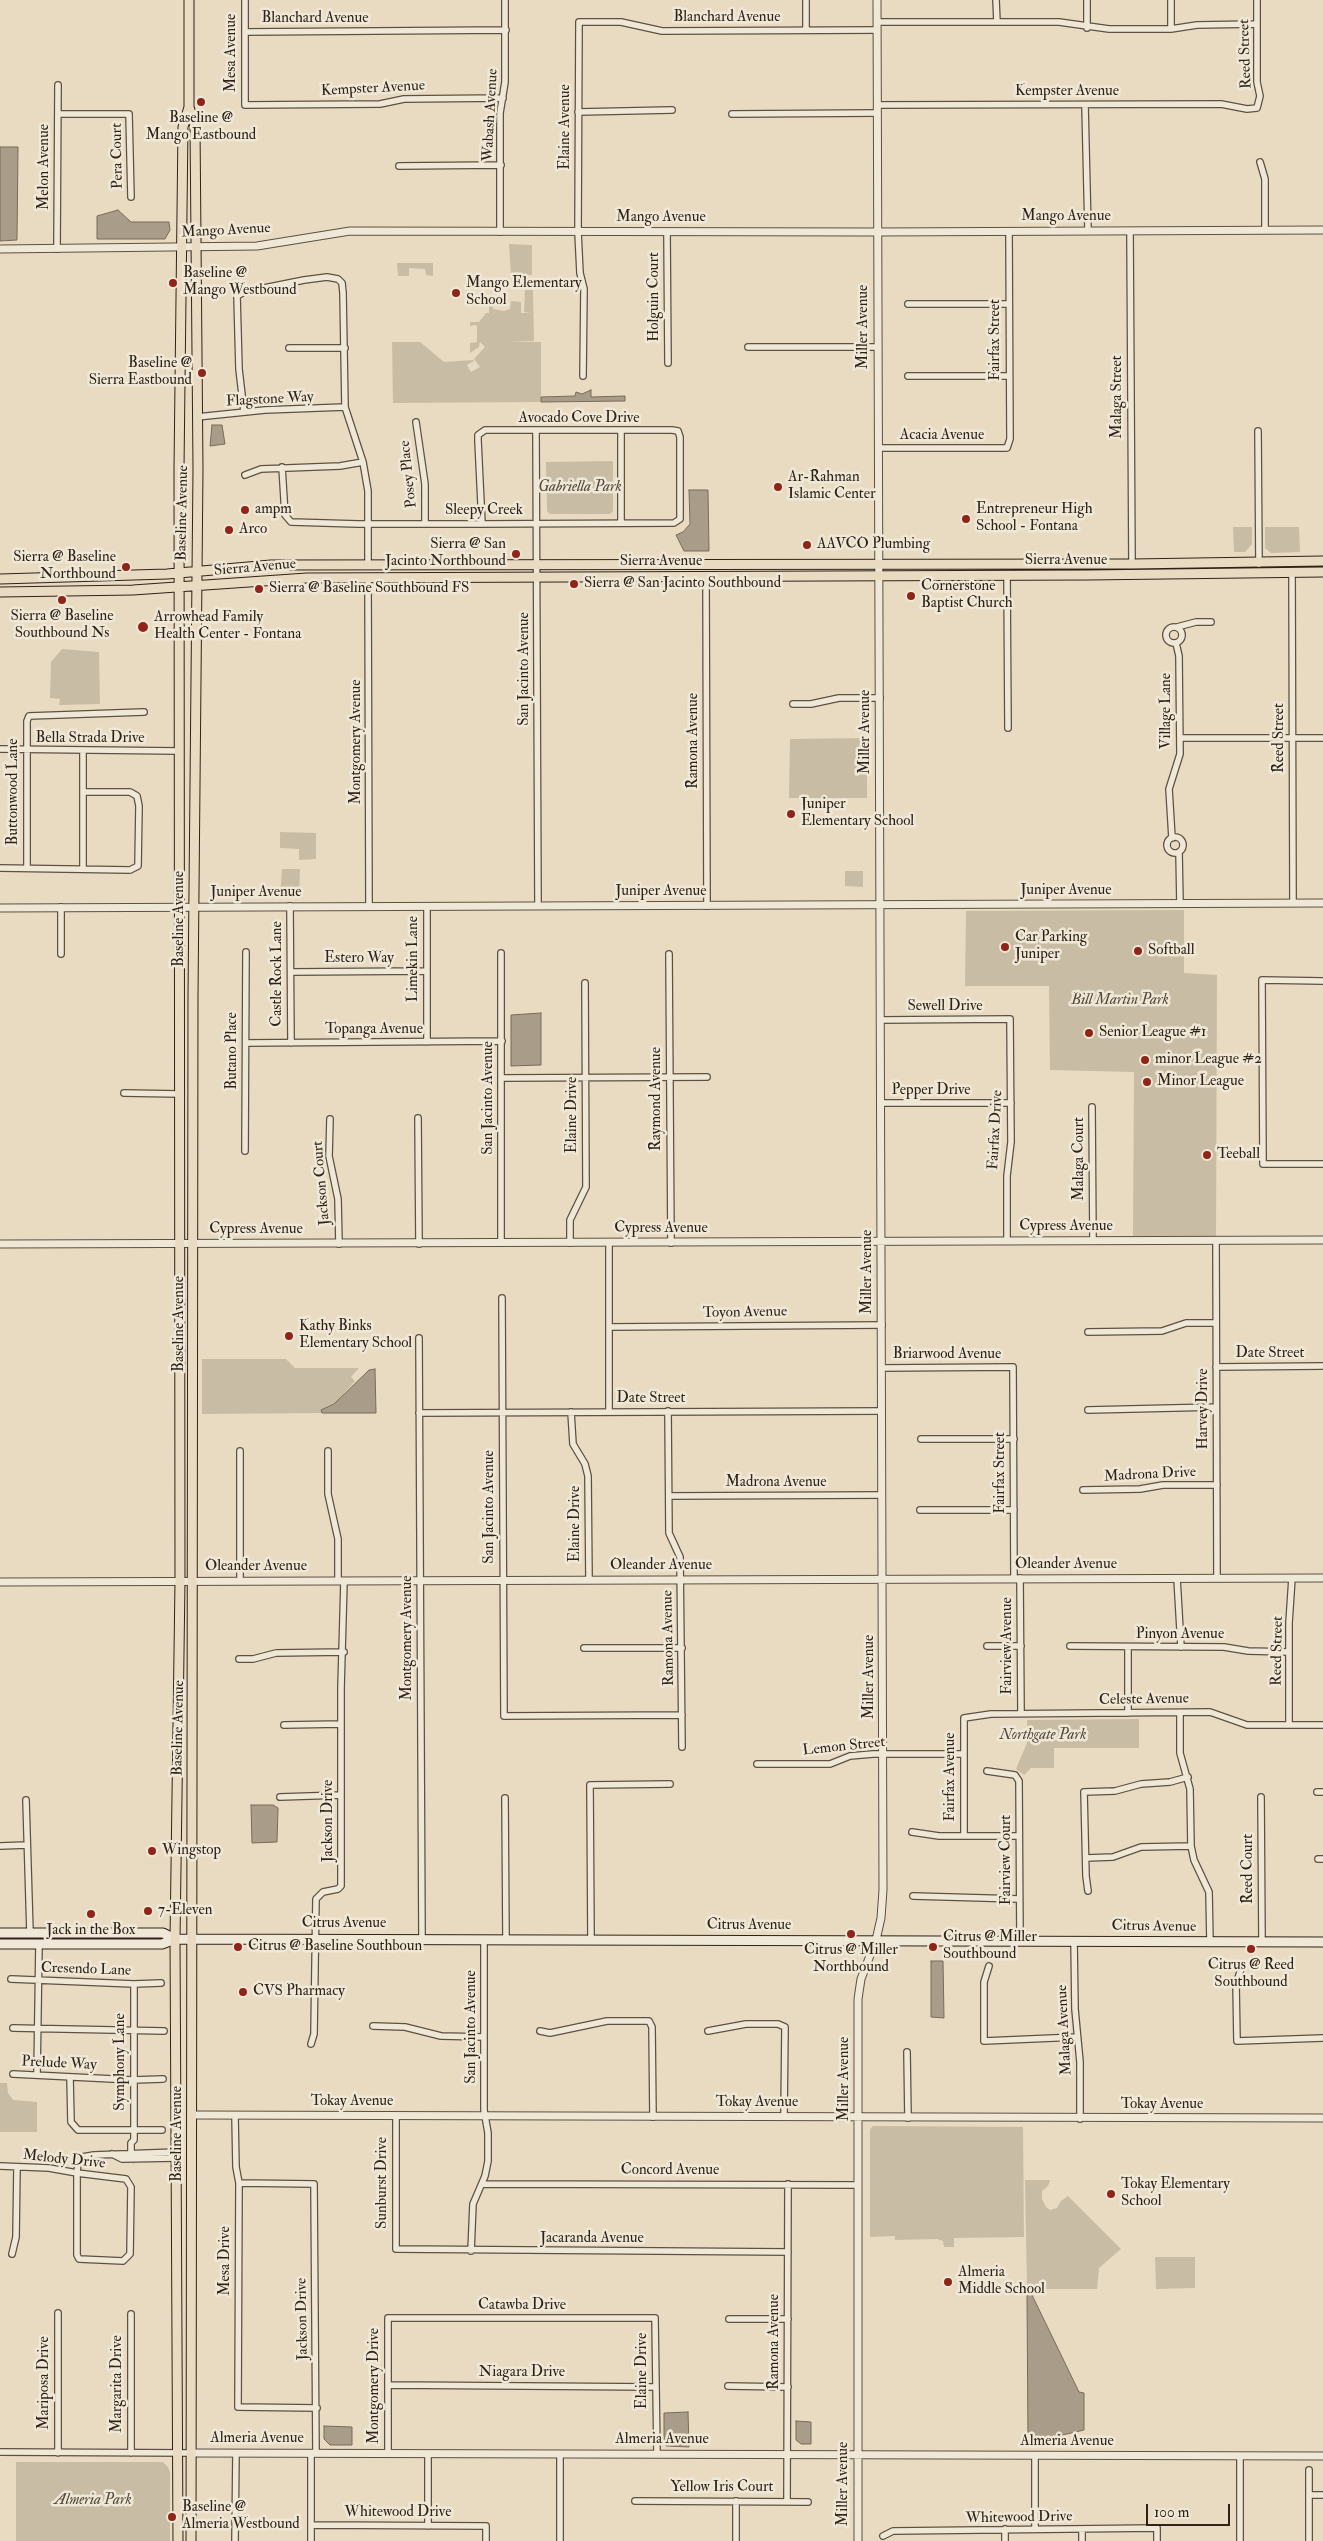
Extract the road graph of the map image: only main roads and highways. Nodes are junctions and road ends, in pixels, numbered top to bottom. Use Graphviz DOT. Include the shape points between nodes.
graph roads {
  1 [pos="190,0"];
  2 [pos="189,107"];
  3 [pos="1323,560"];
  4 [pos="196,571"];
  5 [pos="179,572"];
  6 [pos="1323,572"];
  7 [pos="0,579"];
  8 [pos="196,586"];
  9 [pos="179,587"];
  10 [pos="0,592"];
  11 [pos="0,1933"];
  12 [pos="175,1939"];
  13 [pos="193,1939"];
  14 [pos="1323,1942"];
  15 [pos="0,1944"];
  16 [pos="178,2541"];
  17 [pos="192,2541"];
  1 -- 2 [label="main road, Baseline Avenue"];
  2 -- 4 [label="main road, Baseline Avenue" via="195,126"];
  2 -- 5 [label="main road, Baseline Avenue" via="183,127"];
  3 -- 4 [label="main road, Sierra Avenue" via="1132,564 263,565"];
  4 -- 5 [label="main road, Sierra Avenue"];
  4 -- 8 [label="main road, Baseline Avenue"];
  5 -- 7 [label="main road, Sierra Avenue"];
  5 -- 9 [label="main road, Baseline Avenue"];
  6 -- 8 [label="main road, Sierra Avenue" via="368,577"];
  8 -- 9 [label="main road, Sierra Avenue"];
  8 -- 13 [label="main road, Baseline Avenue"];
  9 -- 10 [label="main road, Sierra Avenue"];
  9 -- 12 [label="main road, Baseline Avenue" via="180,1582"];
  11 -- 12 [label="main road, Citrus Avenue" via="163,1932"];
  12 -- 13 [label="main road, Citrus Avenue"];
  12 -- 15 [label="main road, Citrus Avenue" via="164,1944"];
  12 -- 16 [label="main road, Baseline Avenue"];
  13 -- 14 [label="main road, Citrus Avenue"];
  13 -- 17 [label="main road, Baseline Avenue"];
}
